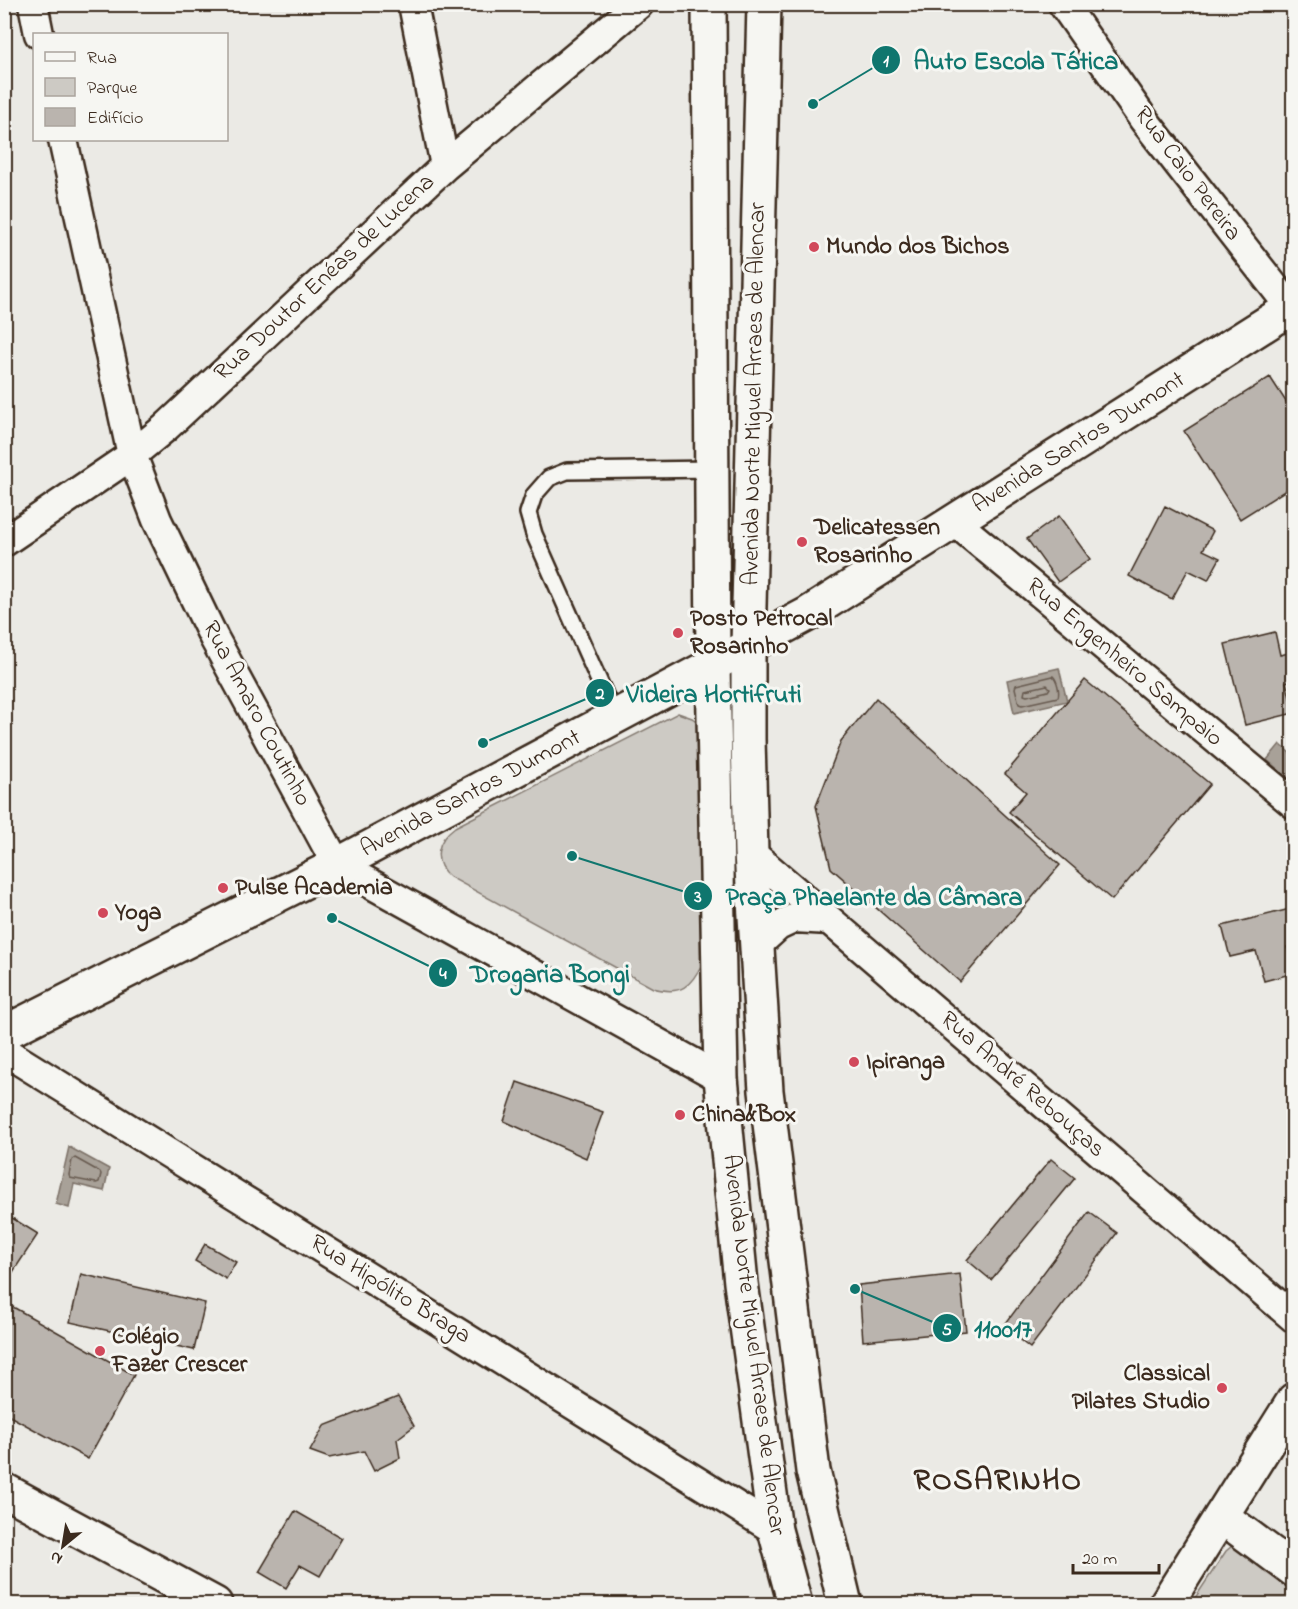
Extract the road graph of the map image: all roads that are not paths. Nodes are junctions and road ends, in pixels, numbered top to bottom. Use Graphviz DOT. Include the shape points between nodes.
graph roads {
  1 [pos="33,4"];
  2 [pos="413,4"];
  3 [pos="639,4"];
  4 [pos="710,4"];
  5 [pos="764,4"];
  6 [pos="1063,4"];
  7 [pos="39,33"];
  8 [pos="63,141"];
  9 [pos="445,166"];
  10 [pos="1292,309"];
  11 [pos="132,455"];
  12 [pos="713,469"];
  13 [pos="955,522"];
  14 [pos="4,542"];
  15 [pos="748,646"];
  16 [pos="713,665"];
  17 [pos="615,717"];
  18 [pos="1293,804"];
  19 [pos="751,853"];
  20 [pos="337,865"];
  21 [pos="829,920"];
  22 [pos="757,945"];
  23 [pos="4,1033"];
  24 [pos="4,1051"];
  25 [pos="721,1078"];
  26 [pos="1293,1318"];
  27 [pos="1293,1400"];
  28 [pos="4,1490"];
  29 [pos="1221,1516"];
  30 [pos="775,1530"];
  31 [pos="1293,1570"];
  32 [pos="215,1605"];
  33 [pos="795,1605"];
  34 [pos="845,1605"];
  35 [pos="1166,1605"];
  1 -- 7 [label="street"];
  2 -- 9 [label="street"];
  3 -- 9 [label="street, Rua Doutor Enéas de Lucena"];
  4 -- 12 [label="main road, Avenida Norte Miguel Arraes de Alencar"];
  5 -- 15 [label="main road, Avenida Norte Miguel Arraes de Alencar"];
  6 -- 10 [label="street, Rua Caio Pereira" via="1144,120"];
  8 -- 11 [label="street, Rua Amaro Coutinho"];
  9 -- 11 [label="street, Rua Doutor Enéas de Lucena"];
  10 -- 13 [label="main road, Avenida Santos Dumont"];
  11 -- 14 [label="street, Rua Doutor Enéas de Lucena"];
  11 -- 20 [label="street, Rua Amaro Coutinho" via="157,520 214,638"];
  12 -- 16 [label="main road, Avenida Norte Miguel Arraes de Alencar"];
  12 -- 17 [label="lane" via="567,471 549,478 534,495 528,513 534,534"];
  13 -- 15 [label="main road, Avenida Santos Dumont" via="808,614"];
  13 -- 18 [label="street, Rua Engenheiro Sampaio"];
  15 -- 16 [label="main road, Avenida Santos Dumont"];
  15 -- 19 [label="main road, Avenida Norte Miguel Arraes de Alencar"];
  16 -- 17 [label="main road, Avenida Santos Dumont"];
  16 -- 25 [label="main road, Avenida Norte Miguel Arraes de Alencar"];
  17 -- 20 [label="main road, Avenida Santos Dumont"];
  19 -- 21 [label="street, Rua André Rebouças"];
  19 -- 22 [label="main road, Avenida Norte Miguel Arraes de Alencar"];
  20 -- 23 [label="main road, Avenida Santos Dumont"];
  20 -- 25 [label="street"];
  21 -- 22 [label="street" via="795,918 778,926"];
  21 -- 26 [label="street, Rua André Rebouças"];
  22 -- 34 [label="main road, Avenida Norte Miguel Arraes de Alencar" via="766,1091 813,1472"];
  24 -- 30 [label="street, Rua Hipólito Braga"];
  25 -- 30 [label="main road, Avenida Norte Miguel Arraes de Alencar" via="741,1283"];
  27 -- 29 [label="main road"];
  28 -- 32 [label="main road"];
  29 -- 31 [label="main road"];
  29 -- 35 [label="main road"];
  30 -- 33 [label="main road, Avenida Norte Miguel Arraes de Alencar"];
}
